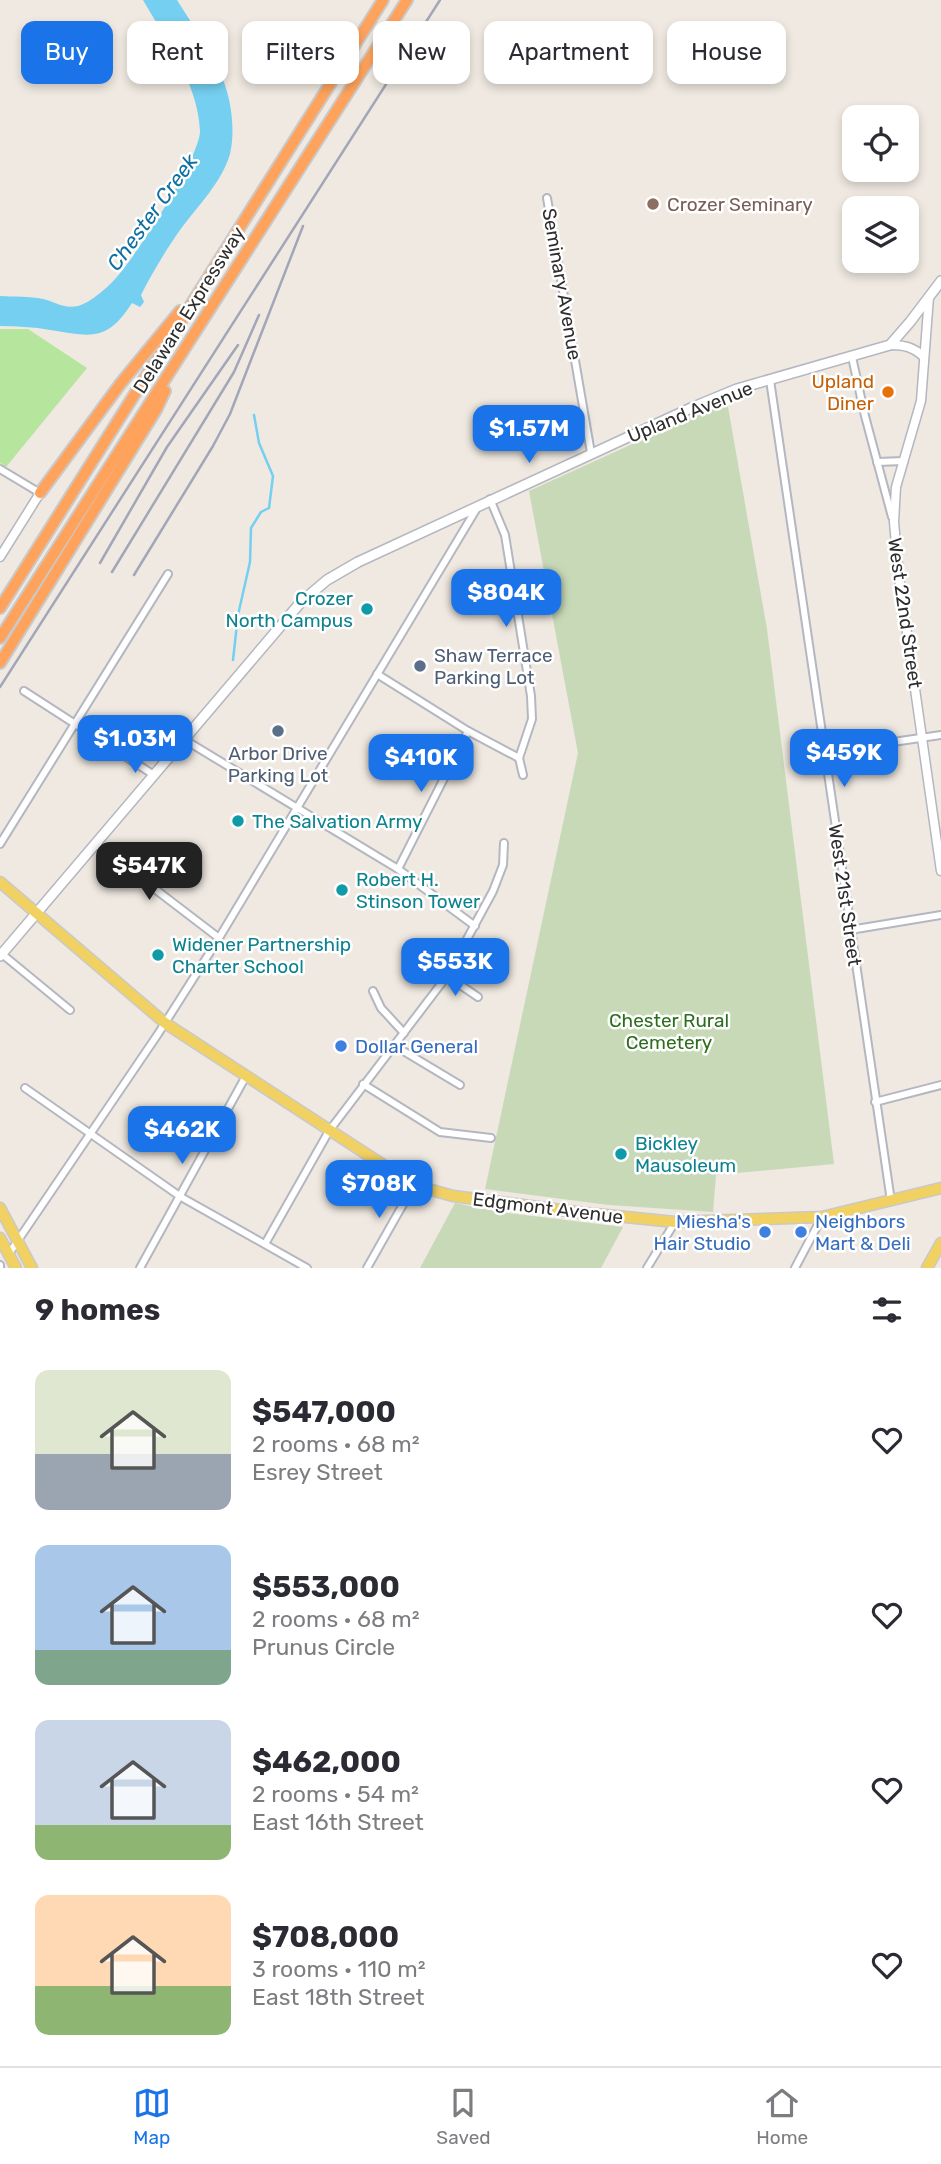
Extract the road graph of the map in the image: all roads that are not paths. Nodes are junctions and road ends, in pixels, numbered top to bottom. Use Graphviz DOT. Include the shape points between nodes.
graph roads {
  1 [pos="383,0"];
  2 [pos="407,0"];
  3 [pos="547,198"];
  4 [pos="225,250"];
  5 [pos="941,281"];
  6 [pos="929,295"];
  7 [pos="890,345"];
  8 [pos="187,346"];
  9 [pos="852,357"];
  10 [pos="924,357"];
  11 [pos="770,380"];
  12 [pos="591,453"];
  13 [pos="877,461"];
  14 [pos="904,461"];
  15 [pos="0,469"];
  16 [pos="40,493"];
  17 [pos="490,499"];
  18 [pos="479,504"];
  19 [pos="894,522"];
  20 [pos="0,557"];
  21 [pos="168,574"];
  22 [pos="0,608"];
  23 [pos="0,638"];
  24 [pos="0,663"];
  25 [pos="377,674"];
  26 [pos="24,691"];
  27 [pos="76,724"];
  28 [pos="468,731"];
  29 [pos="941,735"];
  30 [pos="922,737"];
  31 [pos="185,740"];
  32 [pos="825,752"];
  33 [pos="519,758"];
  34 [pos="154,775"];
  35 [pos="523,775"];
  36 [pos="298,810"];
  37 [pos="504,843"];
  38 [pos="0,844"];
  39 [pos="96,844"];
  40 [pos="398,869"];
  41 [pos="941,871"];
  42 [pos="0,883"];
  43 [pos="35,915"];
  44 [pos="941,915"];
  45 [pos="475,926"];
  46 [pos="850,930"];
  47 [pos="219,939"];
  48 [pos="1,955"];
  49 [pos="447,976"];
  50 [pos="373,991"];
  51 [pos="478,997"];
  52 [pos="70,1010"];
  53 [pos="165,1023"];
  54 [pos="404,1033"];
  55 [pos="395,1046"];
  56 [pos="246,1076"];
  57 [pos="363,1084"];
  58 [pos="460,1085"];
  59 [pos="941,1086"];
  60 [pos="25,1088"];
  61 [pos="875,1102"];
  62 [pos="329,1131"];
  63 [pos="90,1133"];
  64 [pos="491,1138"];
  65 [pos="414,1185"];
  66 [pos="938,1191"];
  67 [pos="181,1197"];
  68 [pos="891,1201"];
  69 [pos="0,1208"];
  70 [pos="822,1217"];
  71 [pos="675,1222"];
  72 [pos="0,1238"];
  73 [pos="17,1243"];
  74 [pos="941,1243"];
  75 [pos="265,1244"];
  76 [pos="8,1256"];
  77 [pos="16,1268"];
  78 [pos="32,1268"];
  79 [pos="140,1268"];
  80 [pos="307,1268"];
  81 [pos="367,1268"];
  82 [pos="648,1268"];
  83 [pos="795,1268"];
  84 [pos="927,1268"];
  1 -- 4 [label="highway, Delaware Expressway"];
  2 -- 8 [label="highway, Delaware Expressway"];
  3 -- 12 [label="street, Seminary Avenue"];
  4 -- 16 [label="highway"];
  4 -- 22 [label="highway, Delaware Expressway"];
  5 -- 6 [label="main road"];
  6 -- 7 [label="main road"];
  6 -- 10 [label="street, West 22nd Street"];
  7 -- 9 [label="main road, Upland Avenue"];
  7 -- 10 [label="street" via="905,345"];
  8 -- 23 [label="highway, Delaware Expressway"];
  8 -- 24 [label="highway" via="156,410"];
  9 -- 11 [label="main road, Upland Avenue"];
  9 -- 13 [label="street, West 22nd Street"];
  10 -- 14 [label="street, West 22nd Street" via="921,401"];
  11 -- 12 [label="main road, Upland Avenue" via="716,397"];
  11 -- 32 [label="street, West 21st Street"];
  12 -- 17 [label="main road, Upland Avenue"];
  13 -- 14 [label="street"];
  13 -- 19 [label="street, West 22nd Street"];
  14 -- 19 [label="street, West 22nd Street" via="896,487"];
  15 -- 16 [label="street"];
  16 -- 20 [label="street"];
  17 -- 18 [label="main road, Upland Avenue"];
  17 -- 33 [label="street" via="505,535 531,696 531,719"];
  18 -- 25 [label="street"];
  18 -- 31 [label="main road, Upland Avenue" via="327,580 302,602"];
  19 -- 30 [label="street, West 22nd Street"];
  21 -- 27 [label="street"];
  25 -- 28 [label="street"];
  25 -- 36 [label="street"];
  26 -- 27 [label="street"];
  27 -- 34 [label="street"];
  27 -- 38 [label="street"];
  28 -- 33 [label="street"];
  28 -- 40 [label="street"];
  29 -- 30 [label="street"];
  30 -- 32 [label="street"];
  30 -- 41 [label="street, West 22nd Street"];
  31 -- 34 [label="main road, Upland Avenue"];
  31 -- 36 [label="street"];
  32 -- 46 [label="street, West 21st Street"];
  33 -- 35 [label="street"];
  34 -- 39 [label="main road, Upland Avenue"];
  36 -- 40 [label="street"];
  36 -- 47 [label="street"];
  37 -- 45 [label="street" via="503,865"];
  39 -- 43 [label="main road, Upland Avenue"];
  39 -- 47 [label="street"];
  40 -- 45 [label="street"];
  42 -- 43 [label="main road, Edgmont Avenue"];
  43 -- 48 [label="main road, Upland Avenue"];
  43 -- 53 [label="main road, Edgmont Avenue"];
  44 -- 46 [label="street"];
  45 -- 49 [label="street"];
  46 -- 61 [label="street, West 21st Street"];
  47 -- 53 [label="street"];
  48 -- 52 [label="street"];
  49 -- 51 [label="street"];
  49 -- 54 [label="street"];
  50 -- 54 [label="street" via="381,1008"];
  53 -- 56 [label="main road, Edgmont Avenue"];
  53 -- 63 [label="street"];
  54 -- 55 [label="street"];
  55 -- 57 [label="street"];
  55 -- 58 [label="street"];
  56 -- 62 [label="main road, Edgmont Avenue"];
  56 -- 67 [label="street"];
  57 -- 62 [label="street"];
  57 -- 64 [label="street" via="440,1132"];
  59 -- 61 [label="street"];
  60 -- 63 [label="street"];
  61 -- 68 [label="street, West 21st Street"];
  62 -- 65 [label="main road, Edgmont Avenue"];
  62 -- 75 [label="street"];
  63 -- 67 [label="street"];
  63 -- 73 [label="street"];
  65 -- 71 [label="main road, Edgmont Avenue" via="453,1196"];
  65 -- 81 [label="street"];
  66 -- 68 [label="main road, Edgmont Avenue"];
  67 -- 75 [label="street"];
  67 -- 79 [label="street"];
  68 -- 70 [label="main road, Edgmont Avenue"];
  69 -- 73 [label="main road"];
  70 -- 71 [label="main road, Edgmont Avenue"];
  70 -- 83 [label="street"];
  71 -- 82 [label="street"];
  72 -- 76 [label="main road"];
  73 -- 76 [label="street"];
  73 -- 78 [label="main road"];
  74 -- 84 [label="main road"];
  75 -- 80 [label="street"];
  76 -- 77 [label="main road"];
}
